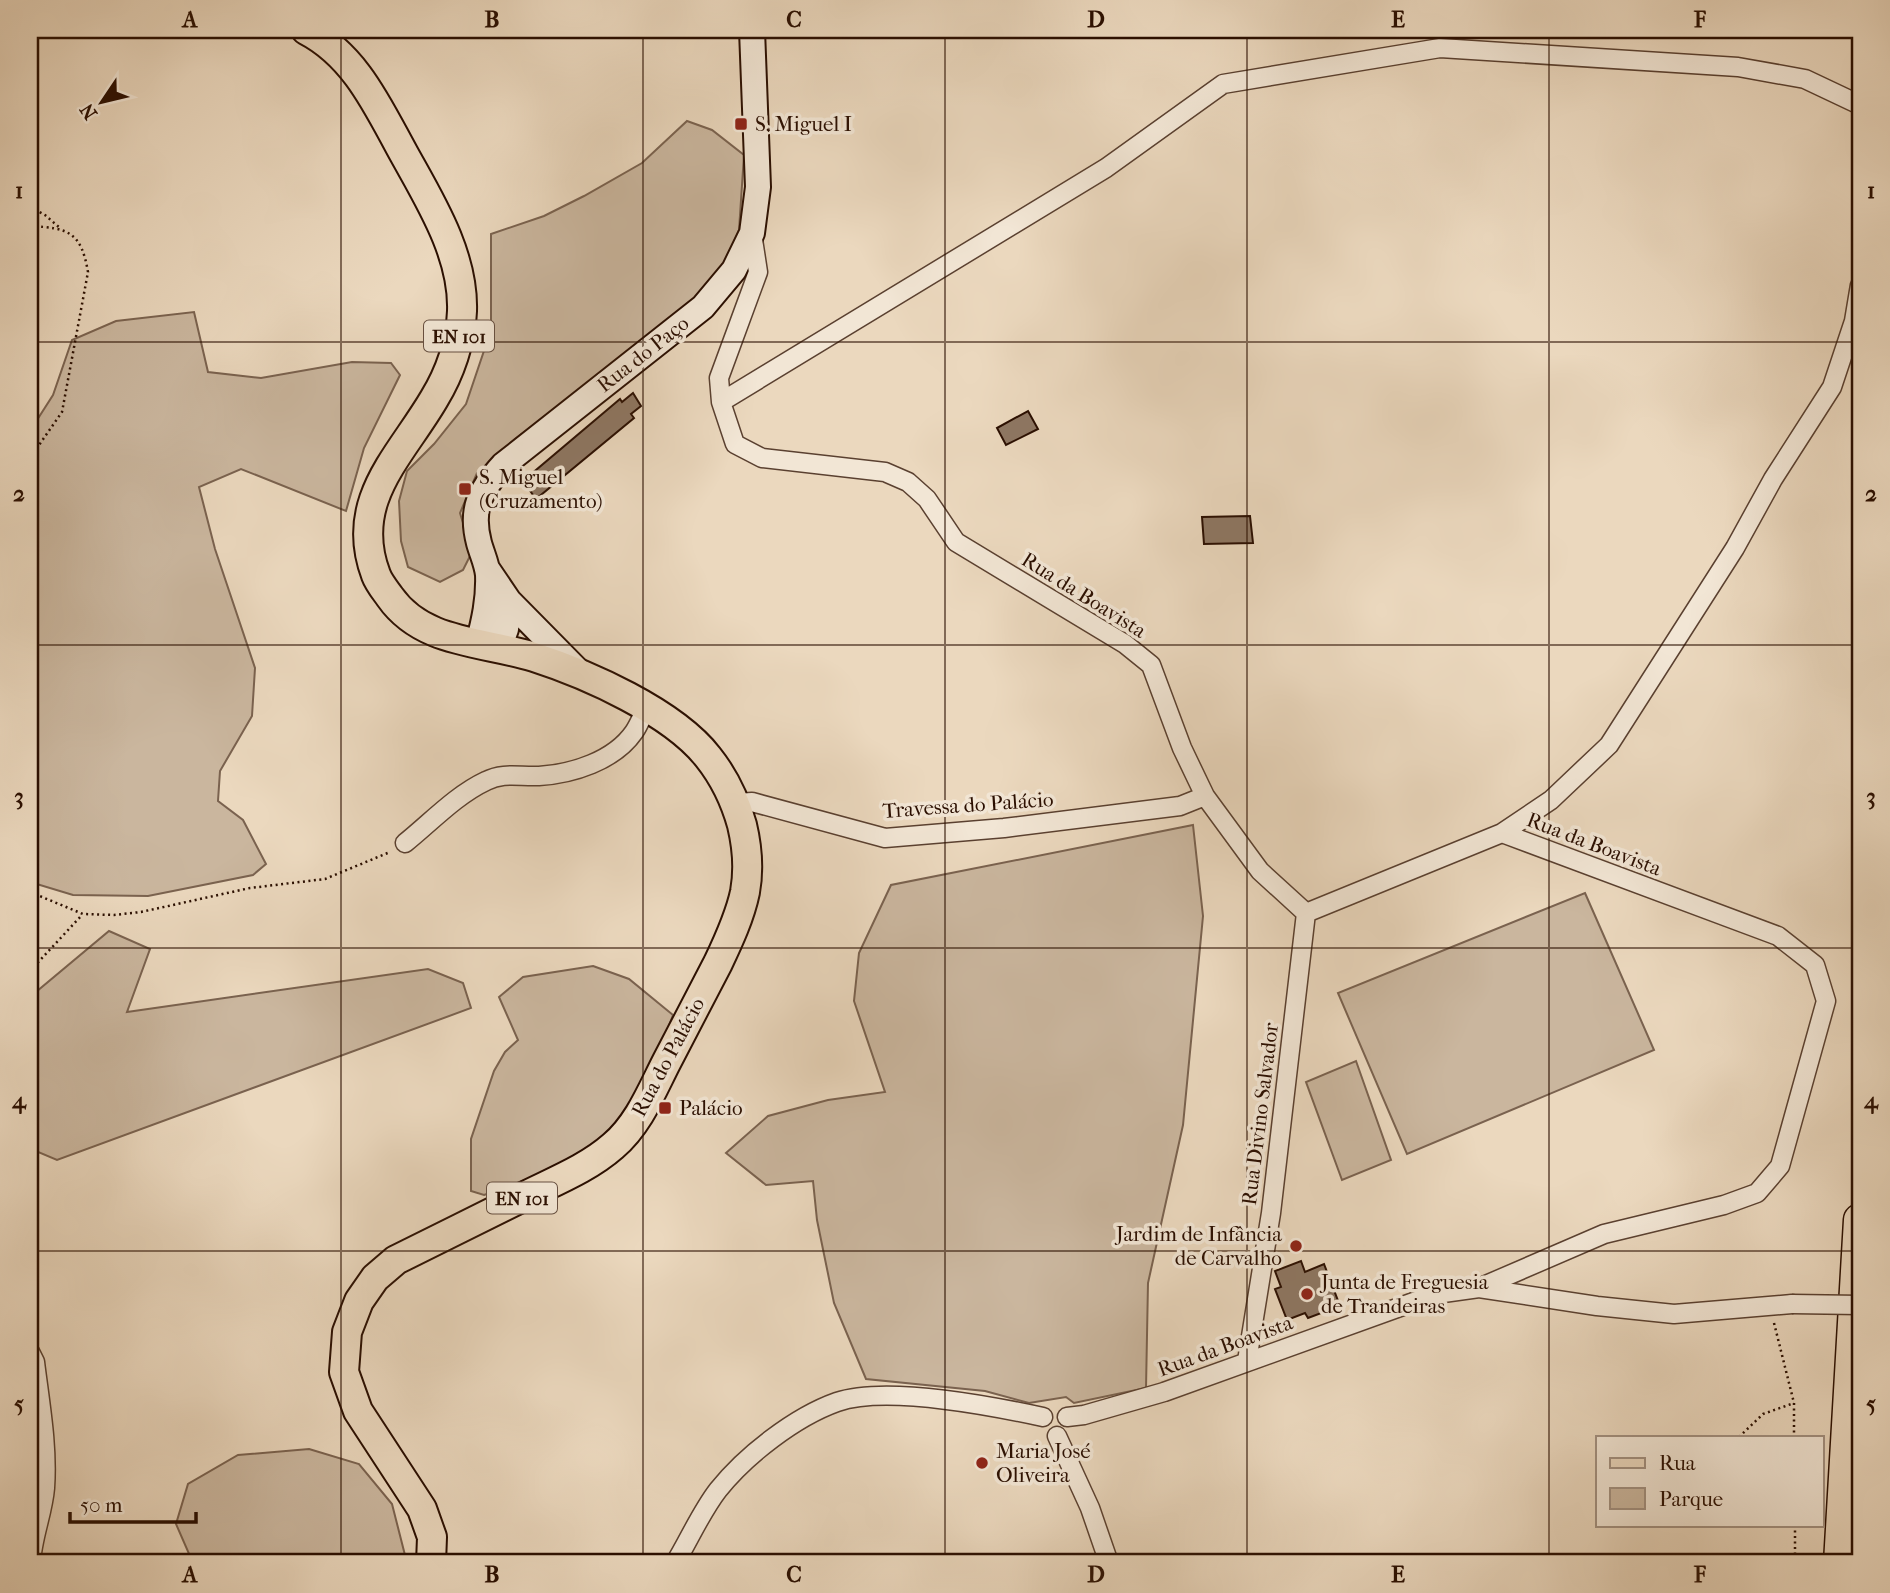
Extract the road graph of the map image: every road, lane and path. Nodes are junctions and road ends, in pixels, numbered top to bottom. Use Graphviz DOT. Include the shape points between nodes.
graph roads {
  1 [pos="306,30"];
  2 [pos="752,30"];
  3 [pos="1860,105"];
  4 [pos="30,207"];
  5 [pos="30,226"];
  6 [pos="60,228"];
  7 [pos="751,233"];
  8 [pos="1860,285"];
  9 [pos="721,402"];
  10 [pos="30,458"];
  11 [pos="488,570"];
  12 [pos="509,601"];
  13 [pos="489,646"];
  14 [pos="581,674"];
  15 [pos="646,709"];
  16 [pos="1205,796"];
  17 [pos="736,803"];
  18 [pos="1502,833"];
  19 [pos="405,844"];
  20 [pos="30,892"];
  21 [pos="1306,913"];
  22 [pos="83,914"];
  23 [pos="30,971"];
  24 [pos="1860,1220"];
  25 [pos="1479,1288"];
  26 [pos="1860,1305"];
  27 [pos="1770,1306"];
  28 [pos="30,1352"];
  29 [pos="1247,1362"];
  30 [pos="1794,1403"];
  31 [pos="1043,1417"];
  32 [pos="1067,1417"];
  33 [pos="1057,1436"];
  34 [pos="1740,1436"];
  35 [pos="1794,1436"];
  36 [pos="1795,1526"];
  37 [pos="31,1563"];
  38 [pos="431,1563"];
  39 [pos="675,1563"];
  40 [pos="1109,1563"];
  41 [pos="1795,1563"];
  42 [pos="1840,1563"];
  1 -- 13 [label="main road, EN 101" via="339,53 366,84 431,205 456,265 462,309 451,365 435,399 377,486 368,523 377,578 399,611 418,625"];
  2 -- 7 [label="street, Rua do Paço" via="758,187"];
  3 -- 9 [label="street" via="1805,79 1738,67 1440,48 1223,84 1107,168"];
  4 -- 6 [label="path"];
  5 -- 6 [label="path"];
  6 -- 10 [label="path" via="85,251 88,272 62,412"];
  7 -- 9 [label="street, Rua da Boavista" via="758,272 719,378"];
  7 -- 11 [label="street, Rua do Paço" via="734,270 703,307 485,484 475,513"];
  8 -- 18 [label="street" via="1854,321 1832,387 1609,745 1551,800"];
  9 -- 16 [label="street, Rua da Boavista" via="735,444 762,458 885,472 908,482 927,499 956,542 1125,644 1151,665"];
  11 -- 12 [label="street"];
  11 -- 13 [label="street, Rua do Paço"];
  12 -- 13 [label="street" via="506,629"];
  12 -- 14 [label="street"];
  13 -- 14 [label="main road, EN 101"];
  14 -- 15 [label="main road, EN 101"];
  15 -- 17 [label="main road, EN 101" via="677,727 705,753"];
  15 -- 19 [label="street" via="634,732 608,756 562,772 503,775 485,781"];
  16 -- 17 [label="street, Travessa do Palácio" via="1180,806 885,838 752,802"];
  16 -- 21 [label="street, Rua da Boavista" via="1260,871"];
  17 -- 38 [label="main road, Rua do Palácio / EN 101" via="747,844 746,890 731,937 640,1114 615,1145 581,1168 396,1260 375,1278 359,1301 347,1332 344,1372 358,1410 422,1509 432,1537"];
  18 -- 21 [label="street, Rua da Boavista"];
  18 -- 25 [label="street, Rua da Boavista" via="1778,936 1815,965 1826,1001 1780,1166 1757,1193 1604,1234"];
  19 -- 22 [label="path" via="326,879 250,888 141,912"];
  20 -- 22 [label="path"];
  21 -- 29 [label="street, Rua Divino Salvador" via="1271,1213"];
  22 -- 23 [label="path"];
  24 -- 42 [label="highway"];
  25 -- 27 [label="street" via="1674,1314"];
  25 -- 29 [label="street, Rua da Boavista" via="1436,1294"];
  26 -- 27 [label="street, bridge"];
  27 -- 30 [label="path"];
  28 -- 37 [label="street" via="45,1452 45,1490"];
  29 -- 32 [label="street, Rua da Boavista" via="1164,1392"];
  30 -- 34 [label="path" via="1763,1414"];
  30 -- 35 [label="path"];
  31 -- 32 [label="street" via="1055,1409"];
  31 -- 33 [label="street" via="1044,1430"];
  31 -- 39 [label="street" via="928,1398 882,1395 838,1402 785,1429 749,1456 717,1491"];
  32 -- 33 [label="street" via="1066,1430"];
  33 -- 40 [label="street"];
  36 -- 41 [label="path"];
}
